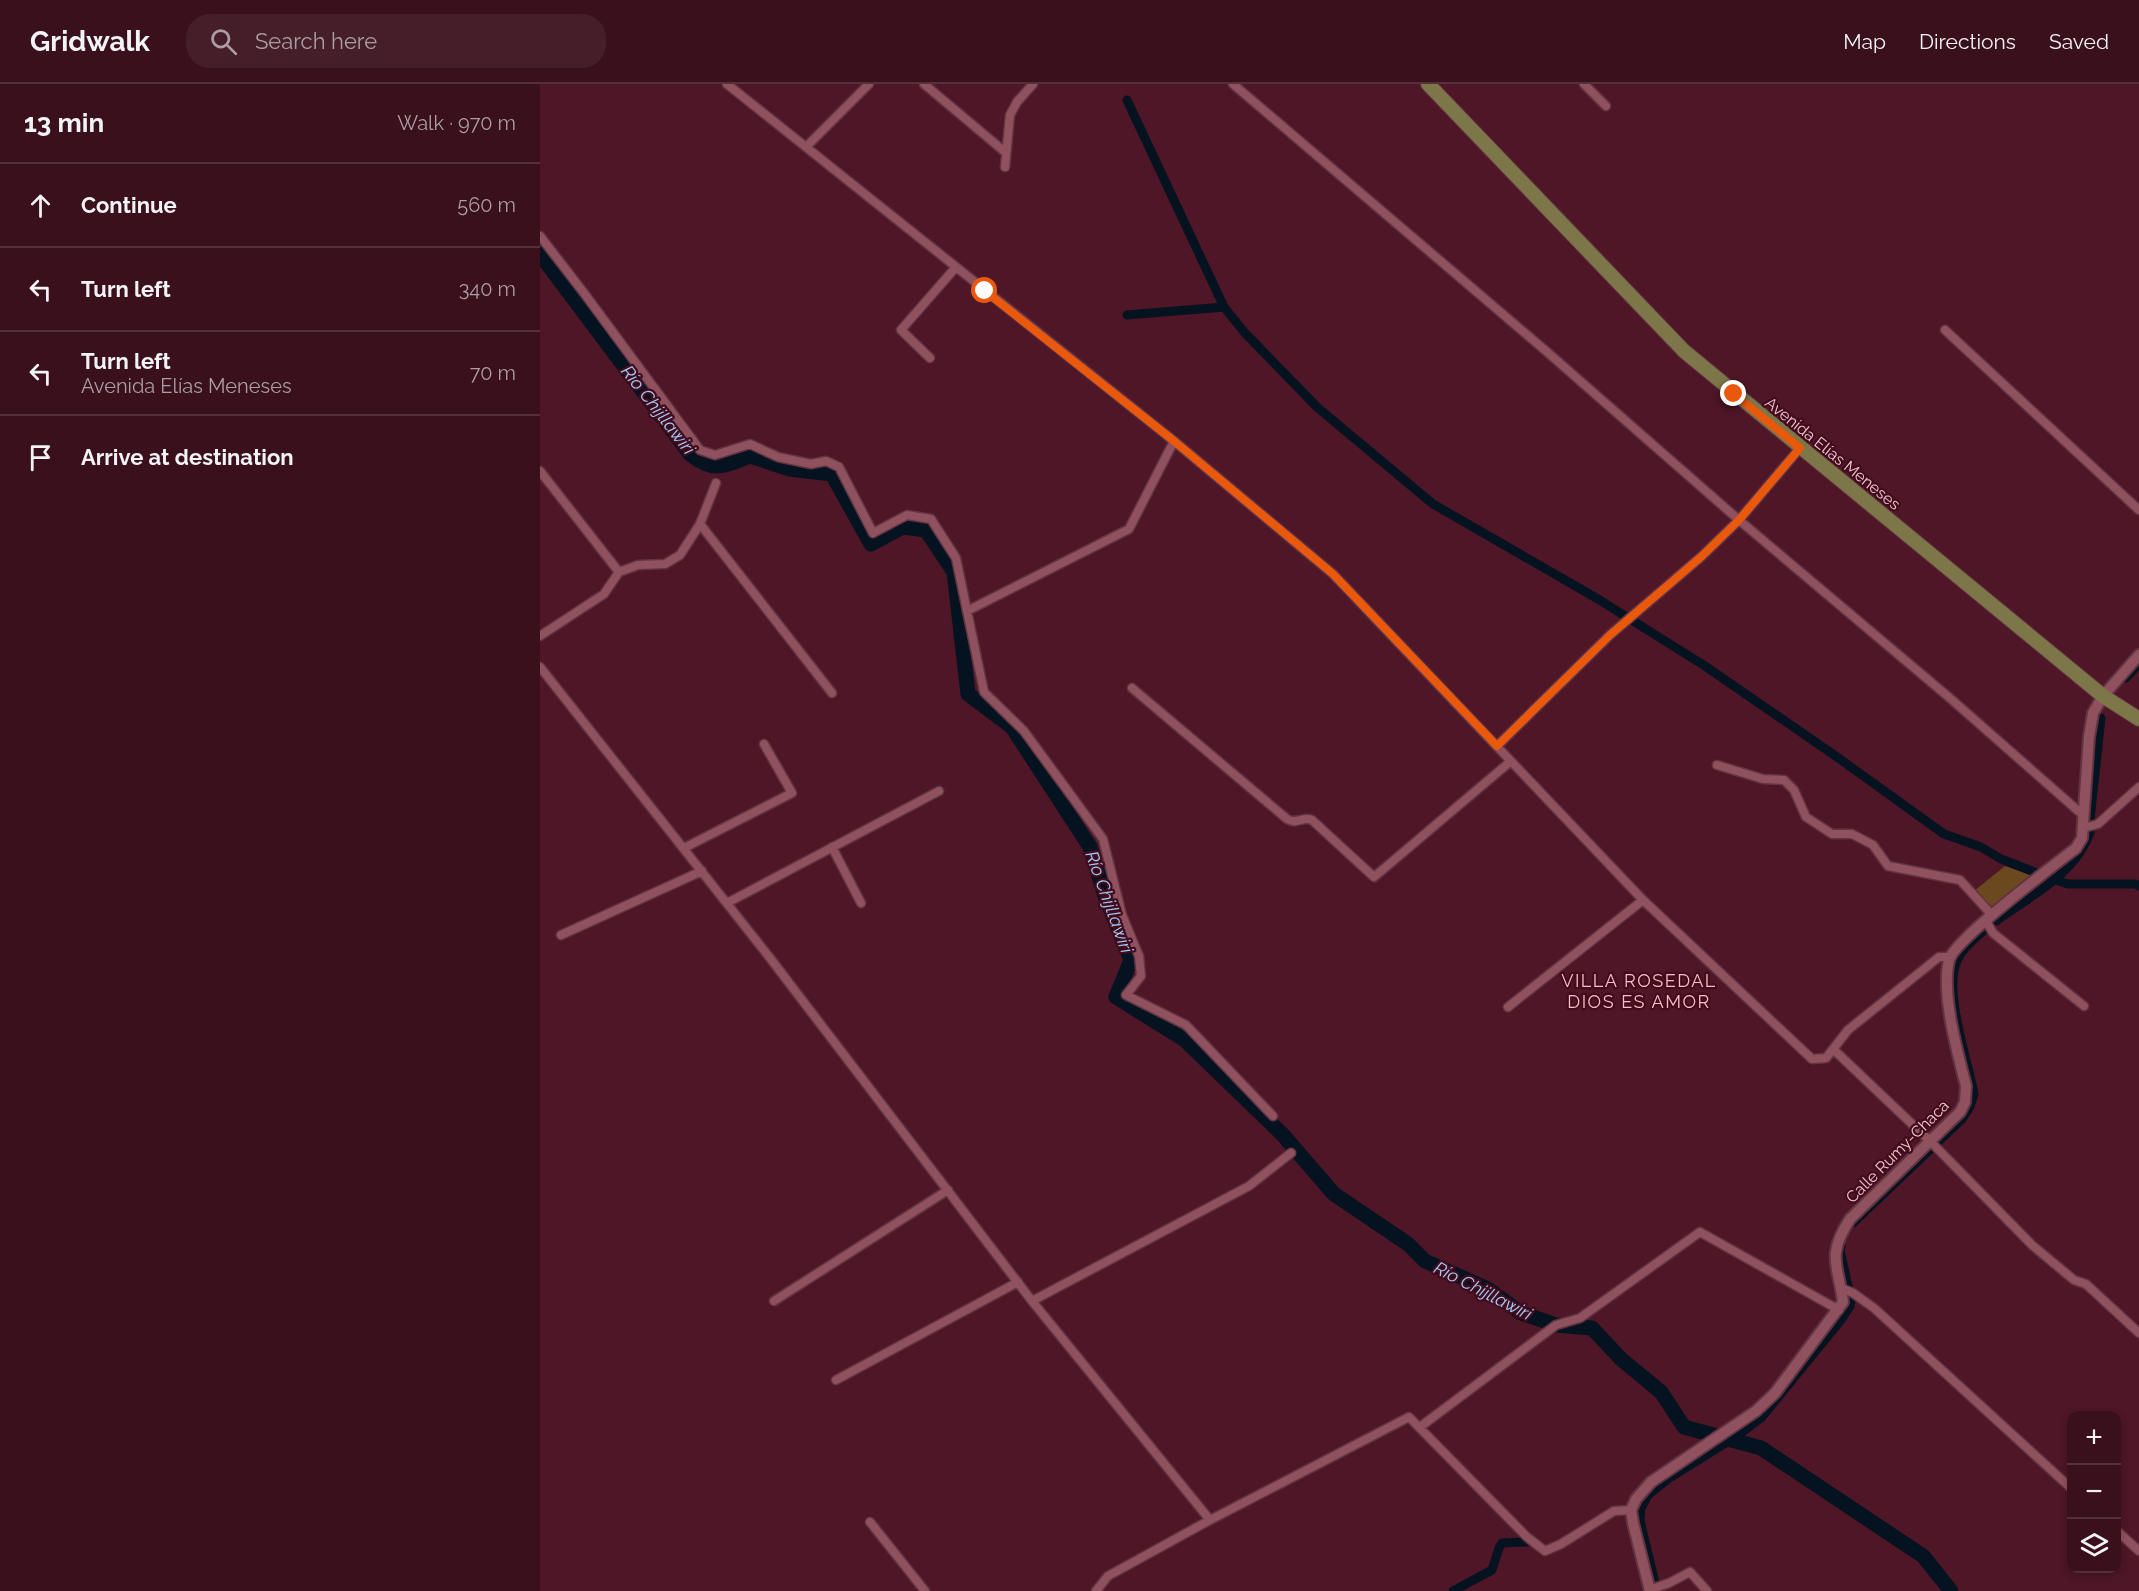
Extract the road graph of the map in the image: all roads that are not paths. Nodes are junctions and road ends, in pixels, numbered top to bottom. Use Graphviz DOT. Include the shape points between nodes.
graph roads {
  1 [pos="728,84"];
  2 [pos="869,84"];
  3 [pos="924,84"];
  4 [pos="1033,84"];
  5 [pos="1233,84"];
  6 [pos="1428,84"];
  7 [pos="1584,84"];
  8 [pos="1606,106"];
  9 [pos="807,146"];
  10 [pos="1005,152"];
  11 [pos="1005,167"];
  12 [pos="540,236"];
  13 [pos="956,267"];
  14 [pos="1945,330"];
  15 [pos="930,357"];
  16 [pos="1174,441"];
  17 [pos="1800,448"];
  18 [pos="540,471"];
  19 [pos="716,483"];
  20 [pos="2139,510"];
  21 [pos="1739,520"];
  22 [pos="700,524"];
  23 [pos="619,573"];
  24 [pos="967,611"];
  25 [pos="540,636"];
  26 [pos="2139,655"];
  27 [pos="540,667"];
  28 [pos="1132,688"];
  29 [pos="832,693"];
  30 [pos="2103,696"];
  31 [pos="2139,719"];
  32 [pos="764,744"];
  33 [pos="1497,746"];
  34 [pos="1511,761"];
  35 [pos="1717,765"];
  36 [pos="2139,787"];
  37 [pos="939,791"];
  38 [pos="2084,816"];
  39 [pos="2083,828"];
  40 [pos="832,847"];
  41 [pos="684,848"];
  42 [pos="702,871"];
  43 [pos="1643,900"];
  44 [pos="727,903"];
  45 [pos="861,903"];
  46 [pos="1989,918"];
  47 [pos="561,935"];
  48 [pos="1950,957"];
  49 [pos="2084,1006"];
  50 [pos="1508,1007"];
  51 [pos="1833,1049"];
  52 [pos="1273,1116"];
  53 [pos="1932,1143"];
  54 [pos="1291,1153"];
  55 [pos="948,1190"];
  56 [pos="1018,1282"];
  57 [pos="1843,1288"];
  58 [pos="1032,1300"];
  59 [pos="774,1301"];
  60 [pos="1839,1310"];
  61 [pos="2139,1333"];
  62 [pos="836,1380"];
  63 [pos="1420,1427"];
  64 [pos="2067,1484"];
  65 [pos="1631,1510"];
  66 [pos="1210,1520"];
  67 [pos="870,1522"];
  68 [pos="2121,1535"];
  69 [pos="2139,1551"];
  70 [pos="1653,1589"];
  71 [pos="925,1591"];
  72 [pos="1096,1591"];
  73 [pos="1707,1591"];
  1 -- 9 [label="street"];
  2 -- 9 [label="street"];
  3 -- 10 [label="street"];
  4 -- 10 [label="street" via="1010,115"];
  5 -- 21 [label="street"];
  6 -- 17 [label="main road, Avenida Elías Meneses" via="1684,351"];
  7 -- 8 [label="street"];
  9 -- 13 [label="street"];
  10 -- 11 [label="street"];
  12 -- 24 [label="street" via="700,450 715,455 750,444 778,457 811,464 826,461 839,467 873,533 907,515 931,519 956,558"];
  13 -- 15 [label="street" via="901,330"];
  13 -- 16 [label="street"];
  14 -- 20 [label="street"];
  16 -- 24 [label="street" via="1129,529"];
  16 -- 33 [label="street" via="1333,574"];
  17 -- 21 [label="street"];
  17 -- 30 [label="main road, Avenida Elías Meneses"];
  18 -- 23 [label="street"];
  19 -- 22 [label="street"];
  21 -- 33 [label="street" via="1624,622"];
  21 -- 38 [label="street"];
  22 -- 23 [label="street" via="680,555 665,564 638,565"];
  22 -- 29 [label="street"];
  23 -- 25 [label="street" via="604,594"];
  24 -- 52 [label="street" via="984,692 1024,730 1103,838 1122,915 1139,956 1141,976 1126,995 1186,1025"];
  26 -- 30 [label="street"];
  27 -- 41 [label="street"];
  28 -- 34 [label="street" via="1287,819 1312,820 1374,877"];
  30 -- 31 [label="main road, Avenida Elías Meneses"];
  30 -- 38 [label="street" via="2093,713 2089,737"];
  32 -- 41 [label="street" via="792,793"];
  33 -- 34 [label="street"];
  34 -- 43 [label="street"];
  35 -- 46 [label="street" via="1763,779 1784,780 1794,790 1806,817 1832,834 1852,834 1873,844 1888,866 1960,880"];
  36 -- 39 [label="street" via="2098,824"];
  37 -- 40 [label="street"];
  38 -- 39 [label="street"];
  39 -- 46 [label="street" via="2076,848"];
  40 -- 44 [label="street"];
  40 -- 45 [label="street"];
  41 -- 42 [label="street"];
  42 -- 44 [label="street"];
  42 -- 47 [label="street"];
  43 -- 50 [label="street"];
  43 -- 51 [label="street" via="1812,1059 1826,1058"];
  44 -- 55 [label="street"];
  46 -- 48 [label="street"];
  46 -- 49 [label="street" via="1993,933"];
  48 -- 51 [label="street" via="1939,957 1848,1030"];
  48 -- 53 [label="street, Calle Rumy-Chaca" via="1946,986 1966,1086 1965,1102"];
  51 -- 53 [label="street"];
  53 -- 57 [label="street, Calle Rumy-Chaca" via="1850,1219 1840,1235 1835,1250 1836,1269"];
  53 -- 61 [label="street" via="2032,1245 2074,1280 2086,1284"];
  54 -- 58 [label="street" via="1249,1186"];
  55 -- 56 [label="street"];
  55 -- 59 [label="street"];
  56 -- 58 [label="street"];
  56 -- 62 [label="street"];
  57 -- 60 [label="street, Calle Rumy-Chaca"];
  57 -- 64 [label="street" via="1874,1308"];
  58 -- 66 [label="street"];
  60 -- 63 [label="street" via="1700,1232 1580,1318 1556,1325"];
  60 -- 65 [label="street" via="1775,1393 1756,1411 1651,1482"];
  63 -- 65 [label="street" via="1545,1551 1614,1511"];
  63 -- 66 [label="street" via="1409,1417"];
  65 -- 70 [label="street"];
  66 -- 72 [label="street" via="1108,1576"];
  67 -- 71 [label="street"];
  68 -- 69 [label="street"];
  70 -- 73 [label="street" via="1690,1572"];
}
